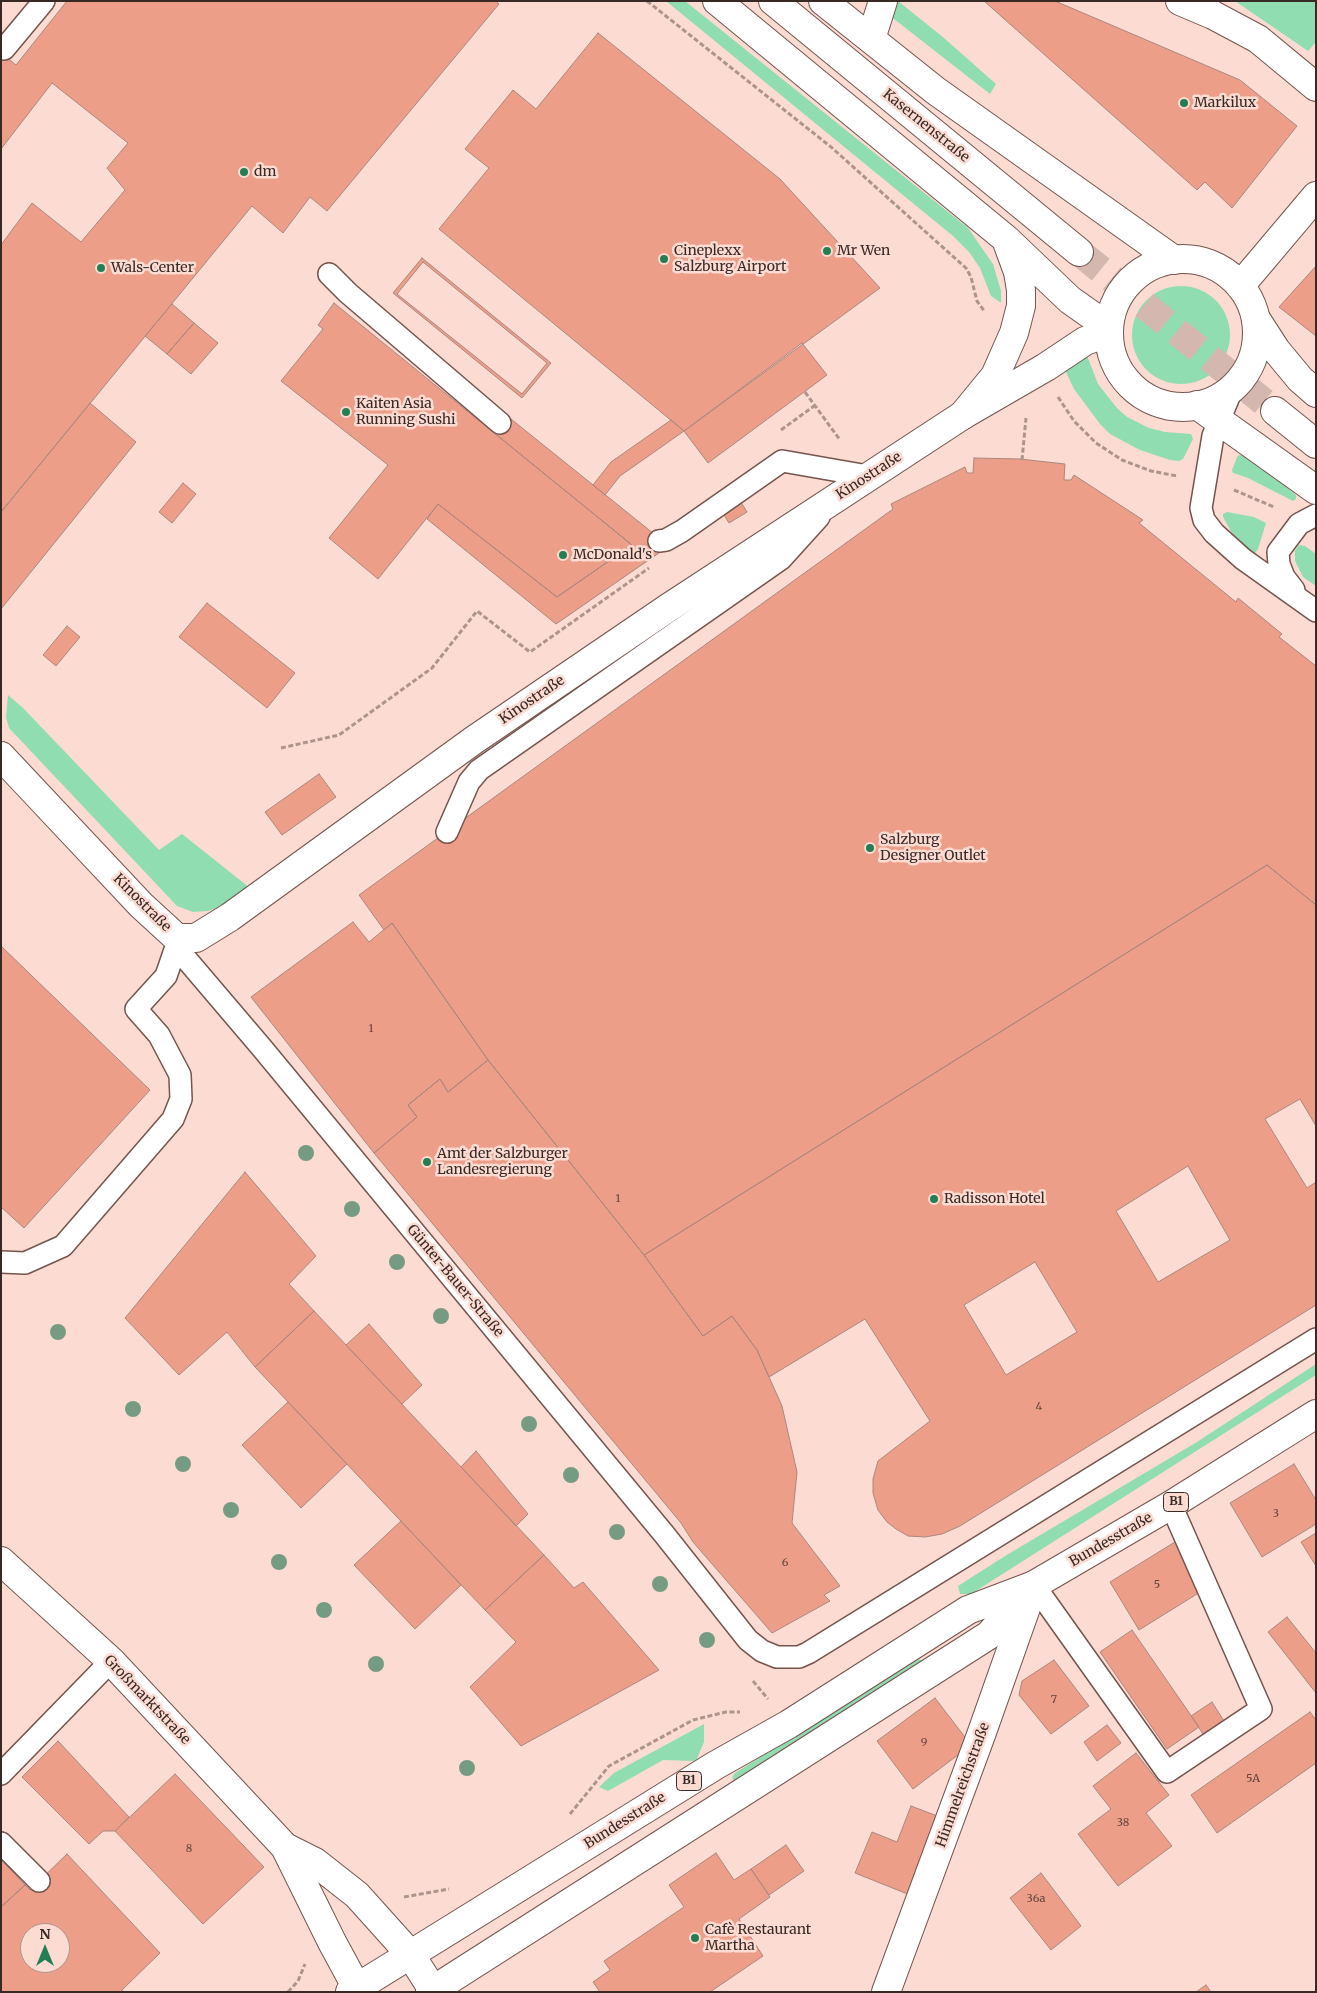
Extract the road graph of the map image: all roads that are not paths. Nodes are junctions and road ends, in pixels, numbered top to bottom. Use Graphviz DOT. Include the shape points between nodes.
graph roads {
  1 [pos="44,1"];
  2 [pos="717,1"];
  3 [pos="773,1"];
  4 [pos="823,1"];
  5 [pos="884,1"];
  6 [pos="1180,1"];
  7 [pos="871,39"];
  8 [pos="4,49"];
  9 [pos="1316,87"];
  10 [pos="1316,196"];
  11 [pos="1006,239"];
  12 [pos="1078,252"];
  13 [pos="1174,260"];
  14 [pos="329,274"];
  15 [pos="1240,286"];
  16 [pos="1256,319"];
  17 [pos="1107,329"];
  18 [pos="1232,388"];
  19 [pos="1316,393"];
  20 [pos="1197,405"];
  21 [pos="1275,412"];
  22 [pos="963,415"];
  23 [pos="1219,422"];
  24 [pos="500,423"];
  25 [pos="1316,444"];
  26 [pos="868,476"];
  27 [pos="1316,490"];
  28 [pos="840,495"];
  29 [pos="1308,520"];
  30 [pos="663,541"];
  31 [pos="781,559"];
  32 [pos="1308,605"];
  33 [pos="1,756"];
  34 [pos="468,817"];
  35 [pos="447,832"];
  36 [pos="177,943"];
  37 [pos="1,1262"];
  38 [pos="1316,1339"];
  39 [pos="1316,1414"];
  40 [pos="1171,1505"];
  41 [pos="1,1561"];
  42 [pos="1034,1585"];
  43 [pos="111,1661"];
  44 [pos="1,1774"];
  45 [pos="1,1843"];
  46 [pos="285,1847"];
  47 [pos="39,1881"];
  48 [pos="410,1954"];
  49 [pos="890,1989"];
  50 [pos="356,1990"];
  51 [pos="432,1991"];
  1 -- 8 [label="lane"];
  2 -- 11 [label="main road"];
  3 -- 12 [label="main road, Kasernenstraße"];
  4 -- 7 [label="main road"];
  5 -- 7 [label="main road"];
  6 -- 9 [label="main road" via="1258,39"];
  7 -- 13 [label="main road" via="936,91"];
  10 -- 15 [label="main road"];
  11 -- 17 [label="main road" via="1070,300"];
  11 -- 22 [label="main road" via="1018,272 1021,306 1014,334 995,376"];
  13 -- 15 [label="main road" via="1198,260 1221,270"];
  13 -- 17 [label="main road" via="1154,265 1136,275 1122,290"];
  14 -- 24 [label="lane"];
  15 -- 16 [label="main road"];
  16 -- 18 [label="main road" via="1257,338 1253,356 1245,374"];
  16 -- 19 [label="main road" via="1276,350"];
  17 -- 20 [label="main road" via="1108,349 1116,366 1142,395 1178,407"];
  17 -- 22 [label="main road, Kinostraße"];
  18 -- 20 [label="main road" via="1216,399"];
  18 -- 23 [label="lane"];
  20 -- 23 [label="main road"];
  21 -- 25 [label="main road"];
  22 -- 26 [label="main road, Kinostraße"];
  23 -- 27 [label="main road"];
  23 -- 32 [label="lane" via="1204,481 1201,508 1204,520 1243,559"];
  26 -- 28 [label="main road, Kinostraße"];
  26 -- 30 [label="lane" via="782,461"];
  28 -- 31 [label="lane"];
  28 -- 36 [label="main road, Kinostraße" via="474,740 230,916 196,938"];
  29 -- 32 [label="lane" via="1278,552 1284,577"];
  31 -- 34 [label="lane" via="759,588 488,780"];
  31 -- 35 [label="lane" via="479,770 469,782"];
  33 -- 36 [label="main road, Kinostraße"];
  36 -- 37 [label="lane" via="166,976 136,1009 159,1035 180,1075 180,1098 173,1119 63,1246 24,1263"];
  36 -- 38 [label="lane, Günter-Bauer-Straße" via="748,1640 777,1658 799,1658 808,1653"];
  39 -- 40 [label="main road, Bundesstraße / B1"];
  40 -- 42 [label="main road, Bundesstraße / B1"];
  40 -- 42 [label="lane" via="1261,1710 1167,1772"];
  41 -- 43 [label="main road, Großmarktstraße"];
  42 -- 48 [label="main road, Bundesstraße / B1" via="968,1610 789,1724 716,1764"];
  42 -- 49 [label="main road, Himmelreichstraße"];
  42 -- 51 [label="main road, Bundesstraße / B1" via="989,1634"];
  43 -- 44 [label="lane"];
  43 -- 46 [label="main road, Großmarktstraße"];
  45 -- 47 [label="lane"];
  46 -- 48 [label="main road, Großmarktstraße" via="315,1862 357,1895"];
  46 -- 50 [label="main road, Großmarktstraße"];
  48 -- 50 [label="main road, Bundesstraße / B1"];
  48 -- 51 [label="main road, Großmarktstraße"];
}
